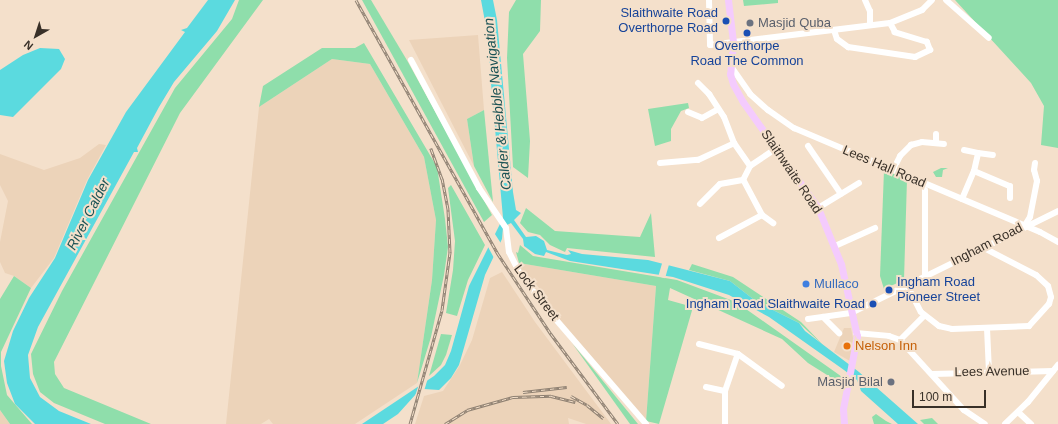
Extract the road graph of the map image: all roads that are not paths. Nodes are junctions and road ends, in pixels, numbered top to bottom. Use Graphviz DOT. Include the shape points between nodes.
graph roads {
  1 [pos="709,0"];
  2 [pos="728,0"];
  3 [pos="865,0"];
  4 [pos="932,0"];
  5 [pos="946,0"];
  6 [pos="890,22"];
  7 [pos="870,25"];
  8 [pos="834,30"];
  9 [pos="989,38"];
  10 [pos="733,42"];
  11 [pos="411,60"];
  12 [pos="730,65"];
  13 [pos="698,83"];
  14 [pos="718,109"];
  15 [pos="688,112"];
  16 [pos="936,134"];
  17 [pos="936,142"];
  18 [pos="734,143"];
  19 [pos="944,144"];
  20 [pos="808,146"];
  21 [pos="775,149"];
  22 [pos="964,150"];
  23 [pos="978,152"];
  24 [pos="993,155"];
  25 [pos="660,163"];
  26 [pos="1035,163"];
  27 [pos="750,166"];
  28 [pos="893,170"];
  29 [pos="974,171"];
  30 [pos="743,180"];
  31 [pos="859,183"];
  32 [pos="925,190"];
  33 [pos="841,194"];
  34 [pos="1010,198"];
  35 [pos="962,199"];
  36 [pos="700,204"];
  37 [pos="818,208"];
  38 [pos="1058,211"];
  39 [pos="762,215"];
  40 [pos="773,223"];
  41 [pos="1025,225"];
  42 [pos="875,228"];
  43 [pos="719,238"];
  44 [pos="1058,242"];
  45 [pos="835,246"];
  46 [pos="982,247"];
  47 [pos="925,276"];
  48 [pos="907,285"];
  49 [pos="851,313"];
  50 [pos="924,316"];
  51 [pos="823,317"];
  52 [pos="808,318"];
  53 [pos="987,328"];
  54 [pos="840,333"];
  55 [pos="856,333"];
  56 [pos="900,340"];
  57 [pos="699,344"];
  58 [pos="738,354"];
  59 [pos="1058,365"];
  60 [pos="1053,371"];
  61 [pos="989,372"];
  62 [pos="932,374"];
  63 [pos="706,386"];
  64 [pos="782,386"];
  65 [pos="725,391"];
  66 [pos="1018,412"];
  67 [pos="646,424"];
  68 [pos="725,424"];
  69 [pos="844,424"];
  70 [pos="985,424"];
  71 [pos="1004,424"];
  72 [pos="1031,424"];
  1 -- 10 [label="street" via="710,45"];
  2 -- 10 [label="main road, Slaithwaite Road"];
  3 -- 7 [label="street" via="870,11"];
  4 -- 6 [label="street" via="922,10"];
  5 -- 9 [label="street"];
  6 -- 7 [label="street"];
  6 -- 8 [label="street" via="896,32 927,42 930,50 915,56 848,47 836,39"];
  7 -- 8 [label="street"];
  8 -- 10 [label="street"];
  10 -- 12 [label="main road, Slaithwaite Road"];
  11 -- 67 [label="street, Lock Street" via="498,218 506,228 509,252 520,274"];
  12 -- 21 [label="main road, Slaithwaite Road" via="733,84"];
  12 -- 28 [label="street, Lees Hall Road" via="750,94 794,128"];
  13 -- 14 [label="street" via="709,94"];
  14 -- 15 [label="street" via="702,118"];
  14 -- 18 [label="street" via="728,124"];
  16 -- 17 [label="street"];
  17 -- 19 [label="street"];
  17 -- 28 [label="street" via="918,142 908,147"];
  18 -- 25 [label="street" via="698,160"];
  18 -- 27 [label="street"];
  20 -- 33 [label="street"];
  21 -- 27 [label="street"];
  21 -- 37 [label="main road, Slaithwaite Road"];
  22 -- 23 [label="street"];
  23 -- 24 [label="street"];
  23 -- 29 [label="street"];
  26 -- 41 [label="street" via="1037,181 1032,208"];
  27 -- 30 [label="street"];
  28 -- 35 [label="street, Lees Hall Road"];
  29 -- 34 [label="street" via="1010,186"];
  29 -- 35 [label="street"];
  30 -- 36 [label="street" via="720,184"];
  30 -- 39 [label="street"];
  31 -- 33 [label="street"];
  32 -- 47 [label="street"];
  33 -- 37 [label="street"];
  35 -- 41 [label="street, Lees Hall Road"];
  37 -- 45 [label="main road, Slaithwaite Road"];
  38 -- 41 [label="street, Ingham Road"];
  39 -- 40 [label="street"];
  39 -- 43 [label="street"];
  41 -- 44 [label="street, Lees Hall Road"];
  41 -- 46 [label="street, Ingham Road"];
  42 -- 45 [label="street"];
  45 -- 49 [label="main road, Slaithwaite Road"];
  46 -- 47 [label="street, Ingham Road"];
  46 -- 53 [label="street" via="1036,275 1046,283 1051,293 1049,304 1029,326"];
  47 -- 48 [label="street, Ingham Road"];
  48 -- 49 [label="street, Ingham Road"];
  48 -- 50 [label="street"];
  49 -- 51 [label="street, Ingham Road"];
  49 -- 55 [label="main road, Slaithwaite Road"];
  50 -- 53 [label="street" via="945,328"];
  50 -- 56 [label="street"];
  51 -- 52 [label="street, Ingham Road"];
  51 -- 54 [label="street"];
  53 -- 61 [label="street"];
  55 -- 56 [label="street" via="889,336"];
  55 -- 69 [label="main road, Slaithwaite Road" via="854,360 843,409"];
  56 -- 62 [label="street"];
  57 -- 58 [label="street"];
  58 -- 64 [label="street"];
  58 -- 65 [label="street"];
  59 -- 60 [label="street"];
  60 -- 61 [label="street, Lees Avenue"];
  60 -- 66 [label="street"];
  61 -- 62 [label="street, Lees Avenue"];
  62 -- 70 [label="street" via="964,410"];
  63 -- 65 [label="street"];
  65 -- 68 [label="street"];
  66 -- 71 [label="street"];
  66 -- 72 [label="street"];
}
